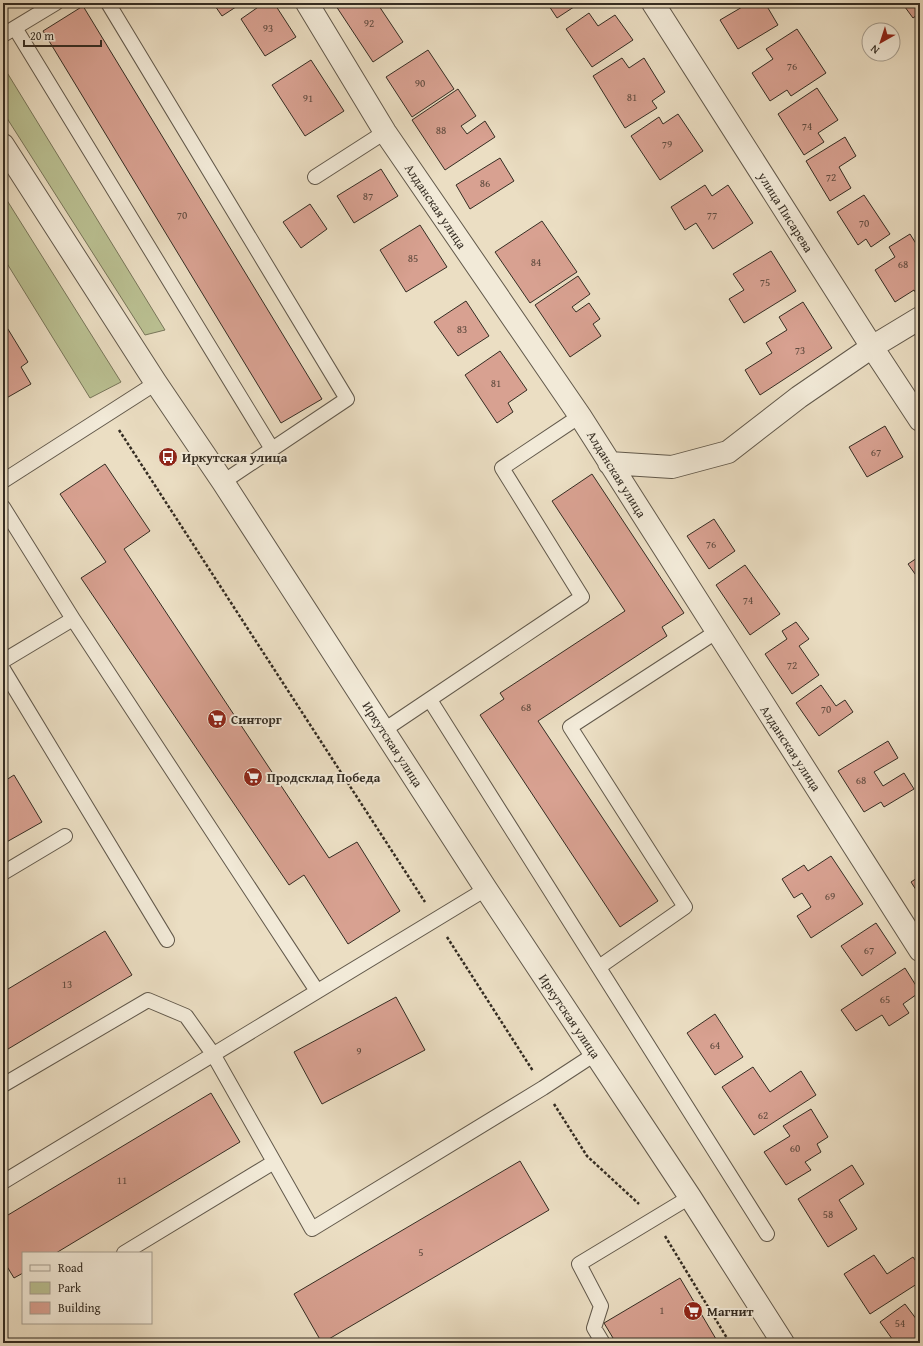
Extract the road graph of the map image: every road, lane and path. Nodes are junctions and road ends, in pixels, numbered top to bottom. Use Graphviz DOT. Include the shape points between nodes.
graph roads {
  1 [pos="56,3"];
  2 [pos="108,3"];
  3 [pos="307,3"];
  4 [pos="653,3"];
  5 [pos="9,32"];
  6 [pos="385,132"];
  7 [pos="3,145"];
  8 [pos="314,177"];
  9 [pos="920,318"];
  10 [pos="872,347"];
  11 [pos="156,383"];
  12 [pos="109,413"];
  13 [pos="580,416"];
  14 [pos="920,420"];
  15 [pos="272,449"];
  16 [pos="609,462"];
  17 [pos="3,481"];
  18 [pos="223,482"];
  19 [pos="3,507"];
  20 [pos="73,619"];
  21 [pos="716,632"];
  22 [pos="3,661"];
  23 [pos="3,669"];
  24 [pos="430,700"];
  25 [pos="384,730"];
  26 [pos="65,836"];
  27 [pos="3,873"];
  28 [pos="486,889"];
  29 [pos="436,919"];
  30 [pos="167,940"];
  31 [pos="920,950"];
  32 [pos="599,967"];
  33 [pos="318,991"];
  34 [pos="213,1054"];
  35 [pos="595,1054"];
  36 [pos="3,1085"];
  37 [pos="544,1088"];
  38 [pos="274,1162"];
  39 [pos="3,1182"];
  40 [pos="690,1197"];
  41 [pos="654,1219"];
  42 [pos="767,1234"];
  43 [pos="126,1252"];
  44 [pos="603,1343"];
  45 [pos="730,1343"];
  46 [pos="783,1343"];
  1 -- 5 [label="lane"];
  2 -- 15 [label="lane" via="347,399"];
  3 -- 6 [label="street, Алданская улица"];
  4 -- 10 [label="street, улица Писарева"];
  5 -- 15 [label="lane"];
  6 -- 8 [label="lane"];
  6 -- 13 [label="street, Алданская улица"];
  7 -- 11 [label="street, Иркутская улица"];
  9 -- 10 [label="street"];
  10 -- 14 [label="street, улица Писарева"];
  10 -- 16 [label="street" via="800,397 728,452 672,467"];
  11 -- 12 [label="lane"];
  11 -- 18 [label="street, Иркутская улица"];
  12 -- 17 [label="lane"];
  12 -- 29 [label="path"];
  13 -- 16 [label="street, Алданская улица"];
  13 -- 24 [label="lane" via="502,468 582,597"];
  15 -- 18 [label="lane"];
  16 -- 21 [label="street, Алданская улица"];
  18 -- 25 [label="street, Иркутская улица"];
  19 -- 20 [label="lane"];
  20 -- 22 [label="lane"];
  20 -- 33 [label="lane"];
  21 -- 31 [label="street, Алданская улица"];
  21 -- 32 [label="lane" via="570,727 686,907"];
  23 -- 30 [label="lane"];
  24 -- 25 [label="lane"];
  24 -- 32 [label="lane"];
  25 -- 28 [label="street, Иркутская улица"];
  26 -- 27 [label="lane"];
  28 -- 29 [label="lane"];
  28 -- 35 [label="street, Иркутская улица"];
  29 -- 33 [label="lane"];
  29 -- 37 [label="path"];
  32 -- 42 [label="lane"];
  33 -- 34 [label="lane"];
  34 -- 36 [label="lane" via="186,1016 148,1000"];
  34 -- 38 [label="lane"];
  34 -- 39 [label="lane"];
  35 -- 37 [label="lane"];
  35 -- 40 [label="street, Иркутская улица"];
  37 -- 38 [label="lane" via="312,1229"];
  37 -- 41 [label="path" via="588,1156"];
  38 -- 43 [label="lane"];
  40 -- 41 [label="lane"];
  40 -- 46 [label="street, Иркутская улица"];
  41 -- 44 [label="lane" via="579,1264 601,1306 594,1328"];
  41 -- 45 [label="path"];
}
